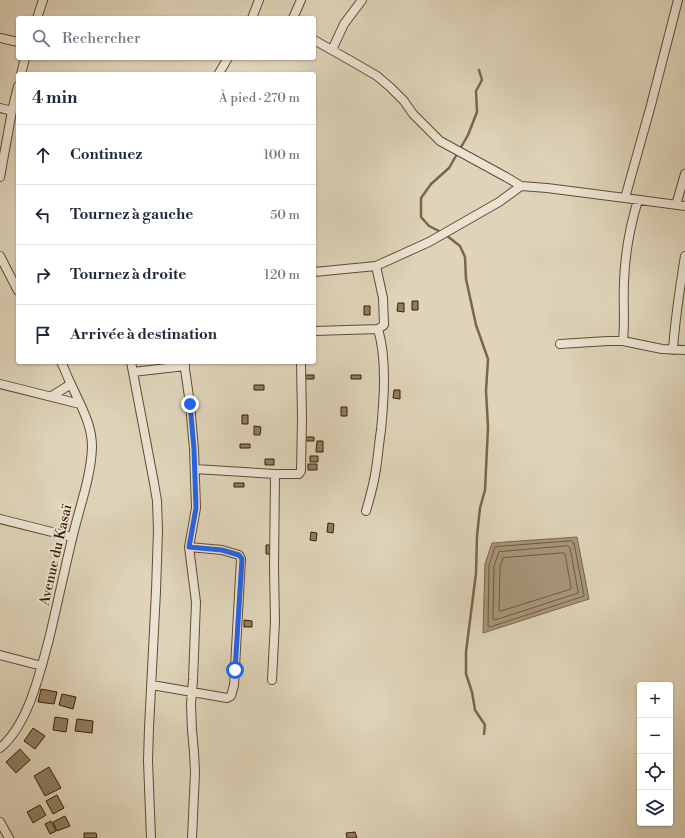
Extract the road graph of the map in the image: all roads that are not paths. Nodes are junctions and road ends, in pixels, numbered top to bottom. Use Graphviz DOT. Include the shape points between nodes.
graph roads {
  1 [pos="43,0"];
  2 [pos="259,0"];
  3 [pos="301,0"];
  4 [pos="362,0"];
  5 [pos="678,0"];
  6 [pos="38,16"];
  7 [pos="253,16"];
  8 [pos="294,16"];
  9 [pos="0,38"];
  10 [pos="316,41"];
  11 [pos="16,42"];
  12 [pos="332,50"];
  13 [pos="24,60"];
  14 [pos="227,60"];
  15 [pos="22,72"];
  16 [pos="219,72"];
  17 [pos="16,94"];
  18 [pos="0,108"];
  19 [pos="12,111"];
  20 [pos="685,174"];
  21 [pos="0,177"];
  22 [pos="521,186"];
  23 [pos="625,198"];
  24 [pos="638,200"];
  25 [pos="676,205"];
  26 [pos="685,206"];
  27 [pos="0,256"];
  28 [pos="685,256"];
  29 [pos="376,266"];
  30 [pos="316,272"];
  31 [pos="16,286"];
  32 [pos="378,329"];
  33 [pos="316,331"];
  34 [pos="623,341"];
  35 [pos="560,344"];
  36 [pos="674,350"];
  37 [pos="685,350"];
  38 [pos="62,364"];
  39 [pos="131,364"];
  40 [pos="184,364"];
  41 [pos="301,364"];
  42 [pos="133,372"];
  43 [pos="0,384"];
  44 [pos="70,384"];
  45 [pos="52,396"];
  46 [pos="80,404"];
  47 [pos="195,469"];
  48 [pos="276,474"];
  49 [pos="366,511"];
  50 [pos="0,519"];
  51 [pos="72,537"];
  52 [pos="189,547"];
  53 [pos="0,655"];
  54 [pos="42,666"];
  55 [pos="272,680"];
  56 [pos="152,686"];
  57 [pos="191,692"];
  58 [pos="0,748"];
  59 [pos="0,822"];
  60 [pos="9,838"];
  61 [pos="152,838"];
  62 [pos="192,838"];
  1 -- 6 [label="street"];
  2 -- 7 [label="street"];
  3 -- 8 [label="street"];
  4 -- 12 [label="street" via="344,24"];
  5 -- 23 [label="street"];
  9 -- 11 [label="street"];
  10 -- 12 [label="street"];
  12 -- 22 [label="street" via="377,76 440,141"];
  13 -- 15 [label="street"];
  14 -- 16 [label="street"];
  17 -- 19 [label="street"];
  18 -- 19 [label="street"];
  19 -- 21 [label="street"];
  20 -- 25 [label="street"];
  22 -- 23 [label="street"];
  22 -- 29 [label="street" via="499,202 429,242"];
  23 -- 24 [label="street"];
  24 -- 25 [label="street"];
  24 -- 34 [label="street" via="627,251"];
  25 -- 26 [label="street"];
  27 -- 31 [label="street"];
  28 -- 36 [label="street" via="674,326"];
  29 -- 30 [label="street"];
  29 -- 32 [label="street" via="384,313 384,325"];
  32 -- 33 [label="street"];
  32 -- 49 [label="street" via="383,368 383,406 376,469"];
  34 -- 35 [label="street"];
  34 -- 36 [label="street"];
  36 -- 37 [label="street"];
  38 -- 44 [label="street, Avenue du Kasaï"];
  39 -- 42 [label="street"];
  40 -- 42 [label="street"];
  40 -- 47 [label="street"];
  41 -- 48 [label="street" via="301,471 299,474"];
  42 -- 56 [label="street" via="157,501"];
  43 -- 45 [label="street"];
  44 -- 45 [label="street"];
  44 -- 46 [label="street, Avenue du Kasaï"];
  45 -- 46 [label="street"];
  46 -- 51 [label="street, Avenue du Kasaï" via="90,428 92,446 88,478"];
  47 -- 48 [label="street"];
  47 -- 52 [label="street" via="196,508"];
  48 -- 55 [label="street"];
  50 -- 51 [label="street"];
  51 -- 54 [label="street, Avenue du Kasaï"];
  52 -- 57 [label="street" via="196,602"];
  52 -- 57 [label="street" via="222,550 239,555 242,559 234,685 231,696 227,698"];
  53 -- 54 [label="street"];
  54 -- 58 [label="street, Avenue du Kasaï" via="20,724"];
  56 -- 57 [label="street"];
  56 -- 61 [label="street" via="148,761"];
  57 -- 62 [label="street" via="195,773"];
  59 -- 60 [label="street"];
}
